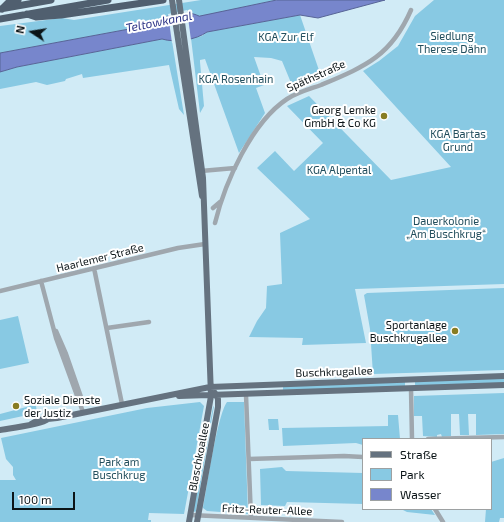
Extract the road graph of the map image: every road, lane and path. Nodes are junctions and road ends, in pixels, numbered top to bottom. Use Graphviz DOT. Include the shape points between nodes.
graph roads {
  1 [pos="18,0"];
  2 [pos="51,0"];
  3 [pos="108,0"];
  4 [pos="163,0"];
  5 [pos="172,0"];
  6 [pos="179,0"];
  7 [pos="176,8"];
  8 [pos="1,9"];
  9 [pos="412,10"];
  10 [pos="27,14"];
  11 [pos="0,19"];
  12 [pos="235,168"];
  13 [pos="200,171"];
  14 [pos="220,202"];
  15 [pos="213,208"];
  16 [pos="215,222"];
  17 [pos="204,244"];
  18 [pos="94,268"];
  19 [pos="41,281"];
  20 [pos="0,291"];
  21 [pos="149,322"];
  22 [pos="106,328"];
  23 [pos="504,376"];
  24 [pos="410,380"];
  25 [pos="280,384"];
  26 [pos="504,385"];
  27 [pos="210,387"];
  28 [pos="411,389"];
  29 [pos="280,394"];
  30 [pos="246,395"];
  31 [pos="166,396"];
  32 [pos="214,396"];
  33 [pos="122,404"];
  34 [pos="83,412"];
  35 [pos="0,430"];
  36 [pos="504,437"];
  37 [pos="412,438"];
  38 [pos="466,438"];
  39 [pos="362,457"];
  40 [pos="249,459"];
  41 [pos="435,510"];
  42 [pos="190,515"];
  43 [pos="251,518"];
  44 [pos="197,519"];
  45 [pos="268,520"];
  46 [pos="189,522"];
  47 [pos="342,522"];
  48 [pos="443,522"];
  1 -- 8 [label="highway" via="8,3"];
  2 -- 8 [label="highway"];
  3 -- 10 [label="highway"];
  4 -- 10 [label="highway" via="60,15 36,17"];
  5 -- 7 [label="main road"];
  6 -- 7 [label="main road"];
  7 -- 13 [label="main road"];
  9 -- 12 [label="street, Späthstraße" via="400,33 382,53 348,73 293,96 268,114"];
  10 -- 11 [label="highway"];
  12 -- 13 [label="street"];
  12 -- 14 [label="street, Späthstraße"];
  13 -- 17 [label="main road"];
  14 -- 15 [label="street, Späthstraße"];
  14 -- 16 [label="street, Späthstraße"];
  17 -- 18 [label="street, Haarlemer Straße"];
  17 -- 27 [label="main road"];
  18 -- 19 [label="street, Haarlemer Straße"];
  18 -- 22 [label="street"];
  19 -- 20 [label="street, Haarlemer Straße"];
  19 -- 34 [label="street" via="55,330 81,397"];
  21 -- 22 [label="street"];
  22 -- 33 [label="street"];
  23 -- 24 [label="main road, Buschkrugallee"];
  24 -- 25 [label="main road, Buschkrugallee"];
  24 -- 28 [label="main road"];
  25 -- 27 [label="main road, Buschkrugallee"];
  25 -- 29 [label="main road"];
  26 -- 28 [label="main road, Buschkrugallee"];
  27 -- 31 [label="main road, Buschkrugallee"];
  27 -- 32 [label="main road"];
  28 -- 29 [label="main road, Buschkrugallee"];
  28 -- 37 [label="street"];
  29 -- 30 [label="main road, Buschkrugallee"];
  30 -- 32 [label="main road, Buschkrugallee"];
  30 -- 40 [label="street"];
  31 -- 32 [label="main road, Buschkrugallee"];
  31 -- 33 [label="main road, Buschkrugallee"];
  32 -- 42 [label="main road, Blaschkoallee"];
  32 -- 44 [label="main road, Blaschkoallee" via="218,407"];
  33 -- 34 [label="main road, Buschkrugallee"];
  34 -- 35 [label="main road, Buschkrugallee"];
  36 -- 38 [label="street"];
  39 -- 40 [label="street"];
  40 -- 43 [label="street"];
  41 -- 48 [label="street"];
  42 -- 44 [label="street, Fritz-Reuter-Allee"];
  42 -- 46 [label="main road, Blaschkoallee"];
  43 -- 44 [label="street, Fritz-Reuter-Allee"];
  43 -- 45 [label="street, Fritz-Reuter-Allee"];
  45 -- 47 [label="street, Fritz-Reuter-Allee"];
}
